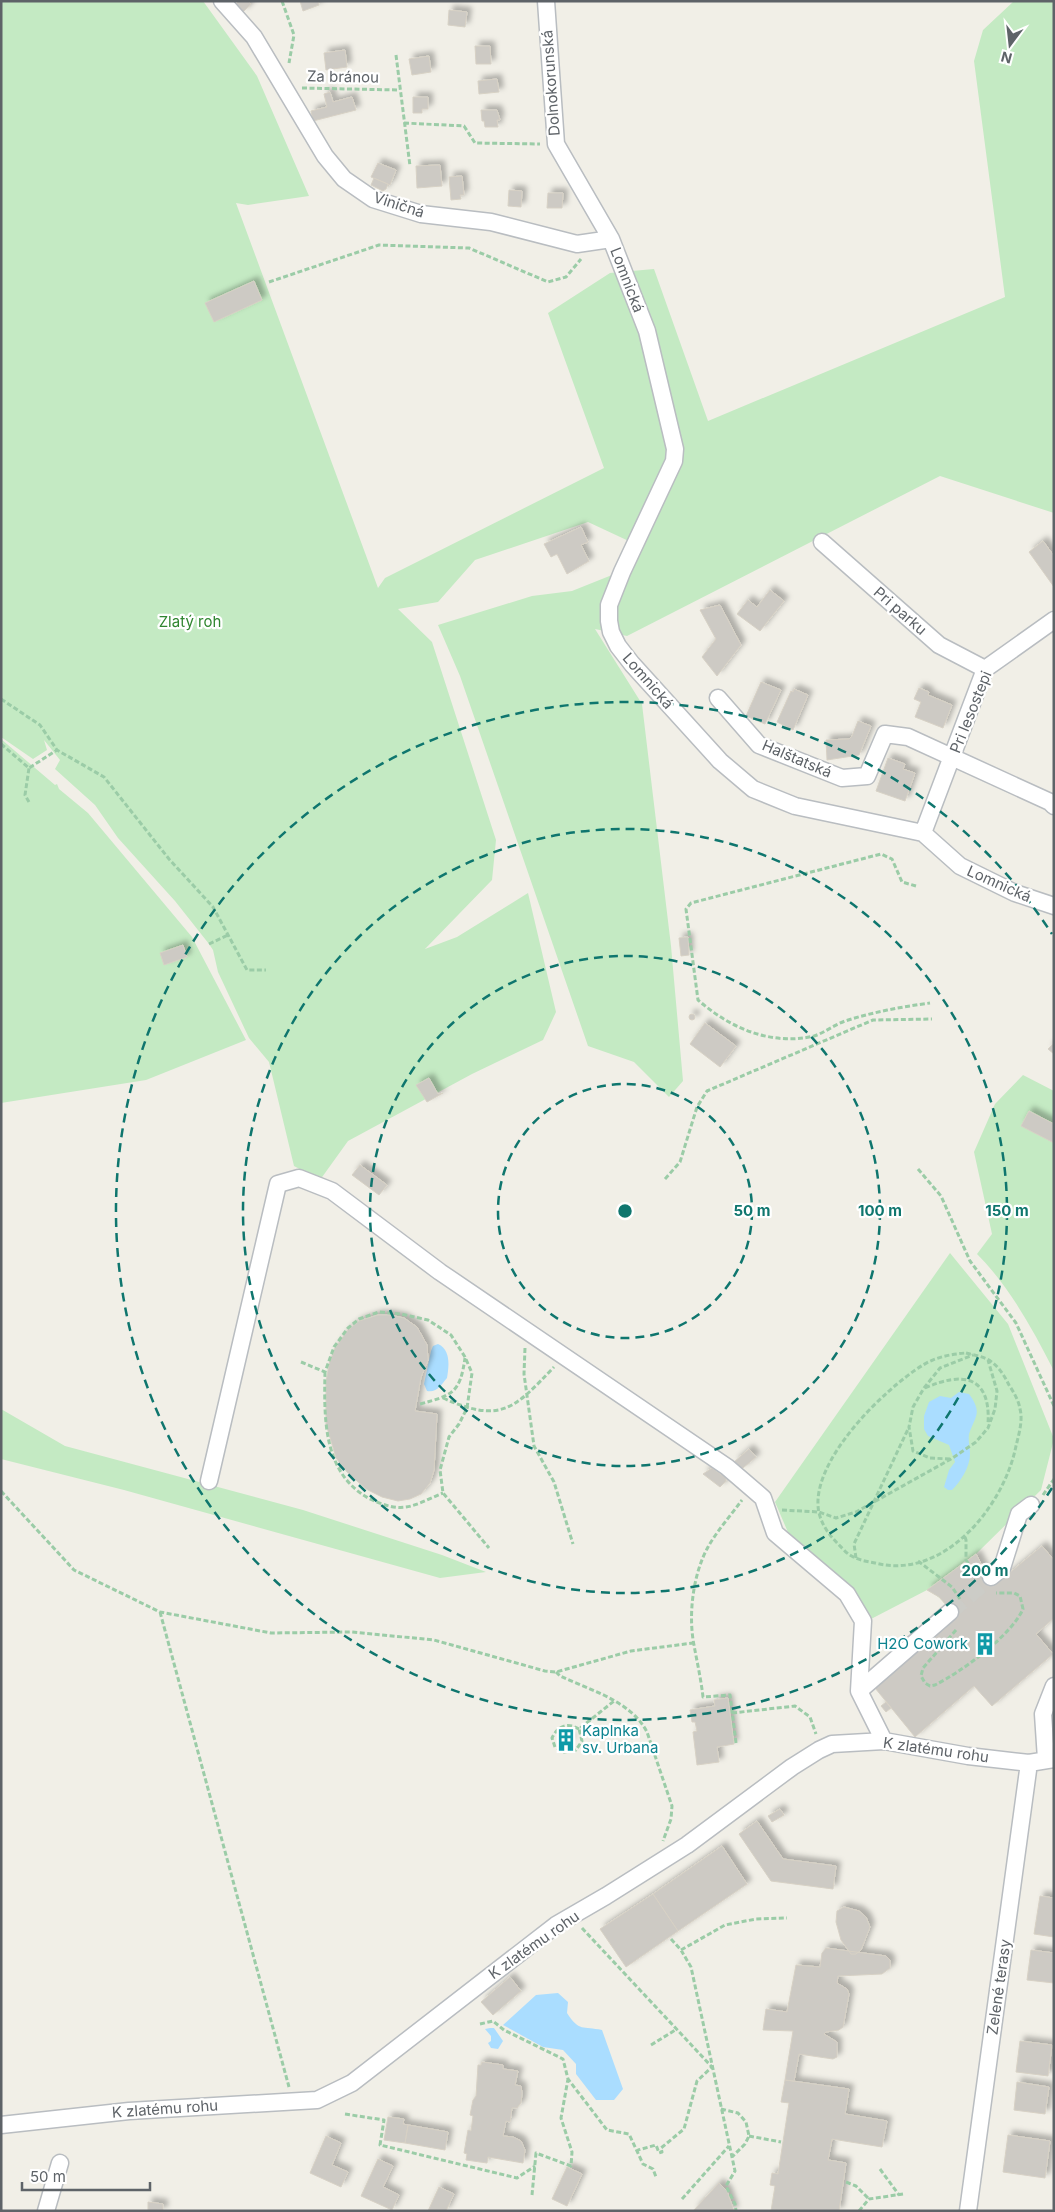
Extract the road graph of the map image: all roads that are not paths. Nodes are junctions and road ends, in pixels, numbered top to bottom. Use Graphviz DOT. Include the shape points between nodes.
graph roads {
  1 [pos="222,1"];
  2 [pos="546,1"];
  3 [pos="611,239"];
  4 [pos="822,542"];
  5 [pos="1054,620"];
  6 [pos="985,668"];
  7 [pos="718,698"];
  8 [pos="952,758"];
  9 [pos="1054,806"];
  10 [pos="923,833"];
  11 [pos="1054,906"];
  12 [pos="209,1481"];
  13 [pos="1030,1505"];
  14 [pos="991,1577"];
  15 [pos="950,1612"];
  16 [pos="1054,1686"];
  17 [pos="859,1691"];
  18 [pos="884,1741"];
  19 [pos="1050,1759"];
  20 [pos="1029,1763"];
  21 [pos="1,2125"];
  22 [pos="60,2163"];
  23 [pos="46,2211"];
  24 [pos="968,2211"];
  1 -- 3 [label="street, Viničná" via="254,37 325,156 344,179 373,199 421,214 490,222 577,244"];
  2 -- 3 [label="street, Dolnokorunská" via="556,144"];
  3 -- 10 [label="street, Lomnická" via="647,331 675,449 674,461 609,605 609,621 618,646 720,761 753,789 795,806"];
  4 -- 6 [label="street, Pri parku" via="939,645"];
  5 -- 6 [label="street, Pri lesostepi"];
  6 -- 8 [label="street, Pri lesostepi"];
  7 -- 8 [label="street, Halštatská" via="759,745 842,778 867,776 885,734 908,737"];
  8 -- 9 [label="street"];
  8 -- 10 [label="street, Pri lesostepi"];
  10 -- 11 [label="street, Lomnická" via="960,866 1015,893"];
  12 -- 17 [label="street" via="278,1184 299,1178 332,1190 440,1272 711,1456 763,1498 775,1533 847,1594 863,1621"];
  13 -- 14 [label="street" via="1019,1514 1002,1568"];
  15 -- 17 [label="street"];
  16 -- 19 [label="street" via="1042,1714"];
  17 -- 18 [label="street"];
  18 -- 20 [label="street, K zlatému rohu"];
  18 -- 21 [label="street, K zlatému rohu" via="832,1744 792,1767 667,1858 572,1916 516,1955 352,2083 317,2100 129,2111"];
  19 -- 20 [label="street, K zlatému rohu"];
  20 -- 24 [label="street, Zelené terasy"];
  22 -- 23 [label="street"];
}
